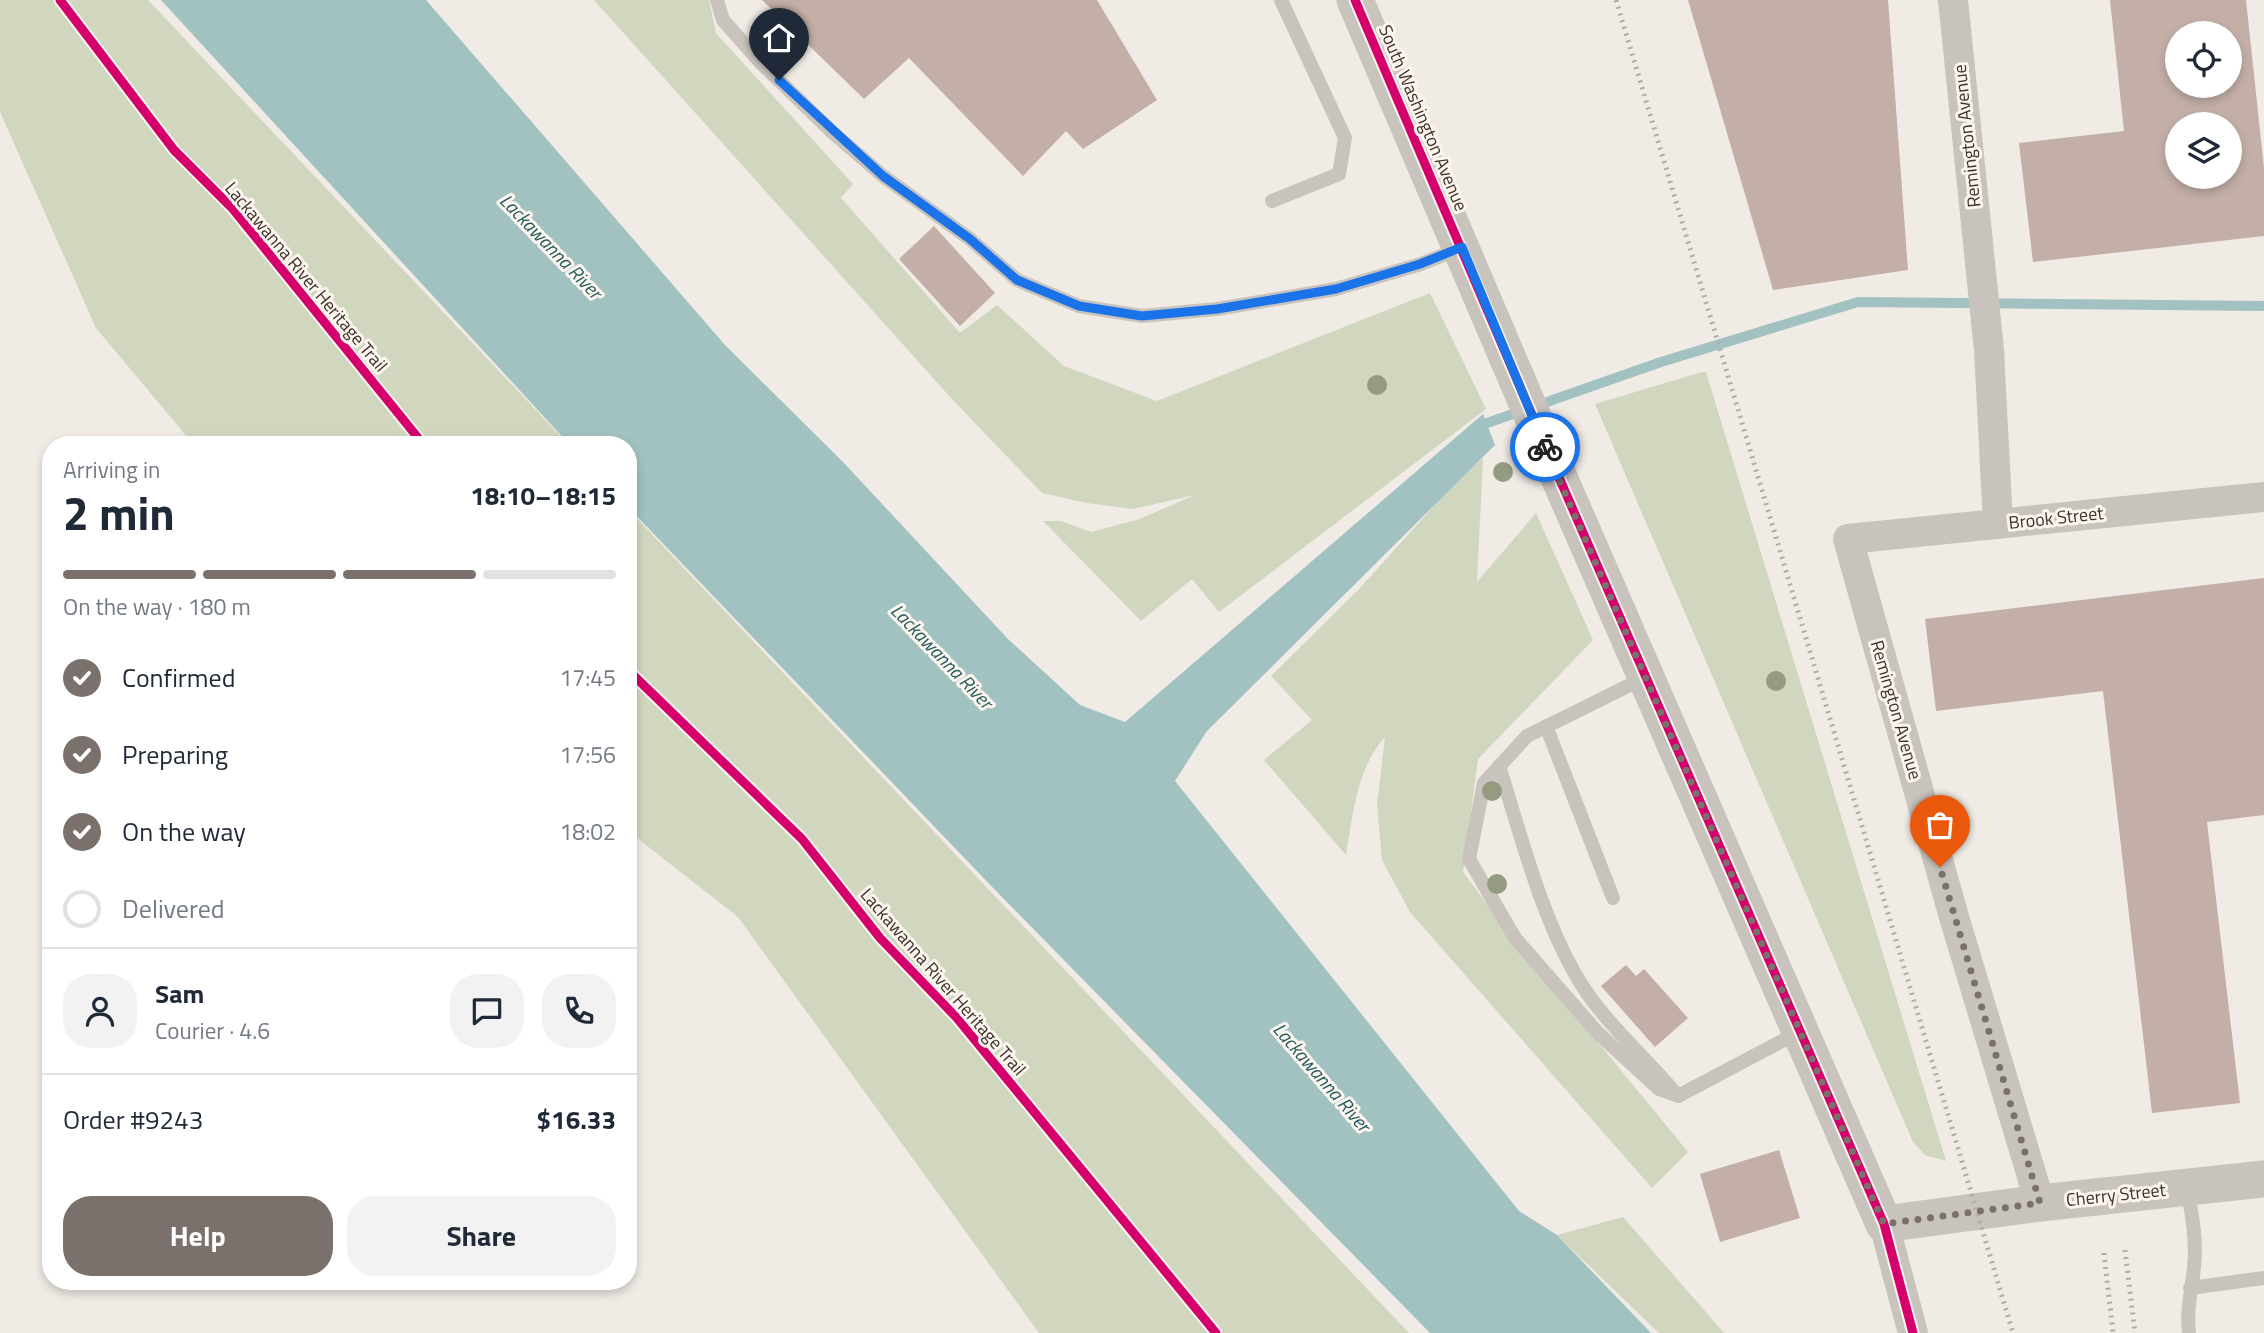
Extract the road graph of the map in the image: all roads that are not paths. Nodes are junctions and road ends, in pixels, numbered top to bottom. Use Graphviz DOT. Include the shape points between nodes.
graph roads {
  1 [pos="717,0"];
  2 [pos="1281,0"];
  3 [pos="1355,0"];
  4 [pos="1952,0"];
  5 [pos="1272,201"];
  6 [pos="1462,247"];
  7 [pos="2264,497"];
  8 [pos="1998,524"];
  9 [pos="1848,539"];
  10 [pos="1647,676"];
  11 [pos="1546,726"];
  12 [pos="1499,766"];
  13 [pos="1612,898"];
  14 [pos="1801,1031"];
  15 [pos="1678,1096"];
  16 [pos="2264,1179"];
  17 [pos="2187,1187"];
  18 [pos="2040,1203"];
  19 [pos="1884,1224"];
  20 [pos="2264,1278"];
  21 [pos="2190,1289"];
  22 [pos="1913,1333"];
  23 [pos="2189,1333"];
  1 -- 6 [label="lane" via="723,20 761,63 883,176 970,239 1017,280 1079,306 1142,316 1217,309 1336,289"];
  2 -- 5 [label="lane" via="1345,138 1339,174"];
  3 -- 6 [label="street, South Washington Avenue"];
  4 -- 8 [label="street, Remington Avenue" via="1989,350"];
  6 -- 10 [label="street, South Washington Avenue"];
  7 -- 8 [label="street, Brook Street"];
  8 -- 9 [label="street, Brook Street"];
  9 -- 18 [label="street, Remington Avenue"];
  10 -- 11 [label="lane"];
  10 -- 14 [label="street, South Washington Avenue"];
  11 -- 12 [label="lane" via="1527,736"];
  11 -- 13 [label="lane"];
  12 -- 15 [label="lane" via="1544,905 1574,974"];
  12 -- 15 [label="lane" via="1484,783 1469,859 1515,938 1590,1023 1659,1089"];
  14 -- 15 [label="lane"];
  14 -- 19 [label="street, South Washington Avenue"];
  16 -- 17 [label="street, Cherry Street"];
  17 -- 18 [label="street, Cherry Street"];
  17 -- 21 [label="lane" via="2194,1225"];
  18 -- 19 [label="street, Cherry Street"];
  19 -- 22 [label="street, South Washington Avenue"];
  20 -- 21 [label="lane"];
  21 -- 23 [label="lane"];
}
